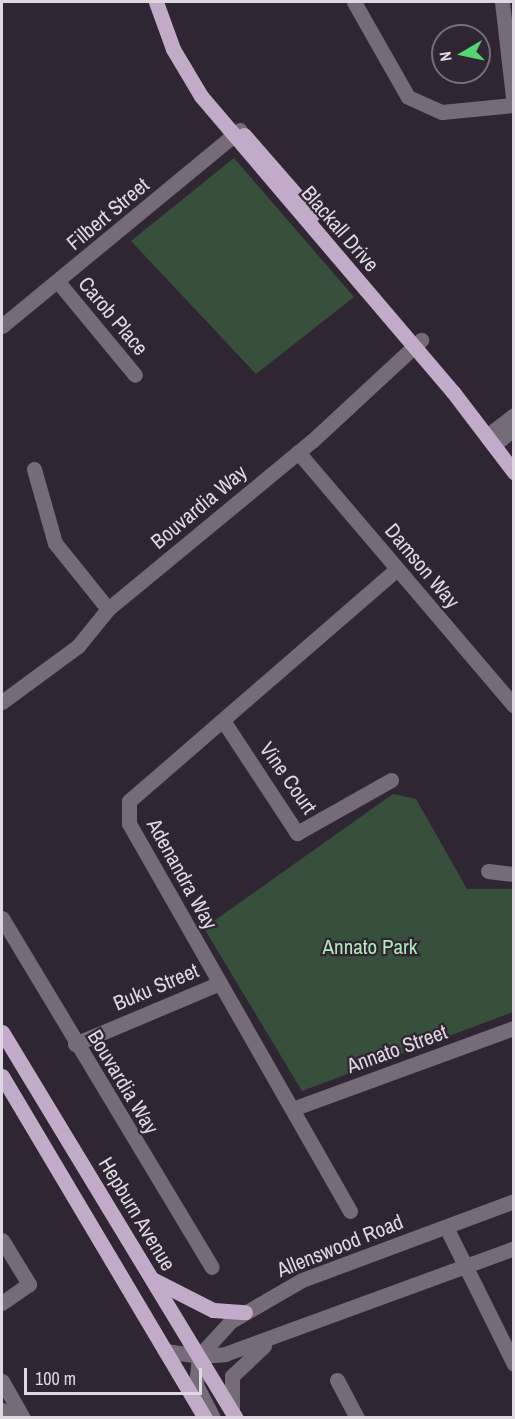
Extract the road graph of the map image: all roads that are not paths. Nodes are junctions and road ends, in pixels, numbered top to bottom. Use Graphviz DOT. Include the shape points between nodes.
graph roads {
  1 [pos="156,2"];
  2 [pos="166,2"];
  3 [pos="354,2"];
  4 [pos="502,2"];
  5 [pos="513,105"];
  6 [pos="236,133"];
  7 [pos="59,283"];
  8 [pos="2,326"];
  9 [pos="418,344"];
  10 [pos="135,375"];
  11 [pos="513,415"];
  12 [pos="513,428"];
  13 [pos="494,438"];
  14 [pos="298,452"];
  15 [pos="513,456"];
  16 [pos="34,469"];
  17 [pos="513,472"];
  18 [pos="397,569"];
  19 [pos="108,609"];
  20 [pos="2,702"];
  21 [pos="513,706"];
  22 [pos="224,722"];
  23 [pos="391,780"];
  24 [pos="488,871"];
  25 [pos="513,874"];
  26 [pos="2,918"];
  27 [pos="220,983"];
  28 [pos="513,1028"];
  29 [pos="2,1032"];
  30 [pos="75,1044"];
  31 [pos="2,1076"];
  32 [pos="295,1108"];
  33 [pos="513,1201"];
  34 [pos="350,1211"];
  35 [pos="446,1227"];
  36 [pos="2,1239"];
  37 [pos="513,1248"];
  38 [pos="464,1266"];
  39 [pos="212,1267"];
  40 [pos="152,1278"];
  41 [pos="2,1303"];
  42 [pos="244,1312"];
  43 [pos="274,1339"];
  44 [pos="165,1351"];
  45 [pos="200,1356"];
  46 [pos="513,1364"];
  47 [pos="337,1380"];
  48 [pos="2,1381"];
  49 [pos="2,1410"];
  50 [pos="234,1414"];
  51 [pos="6,1418"];
  52 [pos="23,1418"];
  53 [pos="205,1418"];
  54 [pos="213,1418"];
  55 [pos="357,1418"];
  1 -- 6 [label="main road, Blackall Drive" via="184,69"];
  2 -- 6 [label="main road, Blackall Drive" via="203,84"];
  3 -- 5 [label="street" via="408,97 442,112"];
  4 -- 5 [label="street"];
  6 -- 7 [label="street, Filbert Street"];
  6 -- 9 [label="main road, Blackall Drive"];
  7 -- 8 [label="street, Filbert Street"];
  7 -- 10 [label="street, Carob Place"];
  9 -- 13 [label="main road, Blackall Drive"];
  9 -- 14 [label="street, Bouvardia Way"];
  11 -- 13 [label="street"];
  12 -- 13 [label="street"];
  13 -- 15 [label="main road, Blackall Drive"];
  13 -- 17 [label="main road, Blackall Drive"];
  14 -- 18 [label="street, Damson Way"];
  14 -- 19 [label="street, Bouvardia Way"];
  16 -- 19 [label="street" via="55,543"];
  18 -- 21 [label="street, Damson Way"];
  18 -- 22 [label="street, Adenandra Way"];
  19 -- 20 [label="street, Bouvardia Way" via="78,646"];
  22 -- 23 [label="street, Vine Court" via="297,833"];
  22 -- 27 [label="street, Adenandra Way" via="129,801 129,824"];
  24 -- 25 [label="street"];
  26 -- 30 [label="street, Bouvardia Way"];
  27 -- 30 [label="street, Buku Street"];
  27 -- 32 [label="street, Adenandra Way"];
  28 -- 32 [label="street, Annato Street"];
  29 -- 40 [label="main road, Hepburn Avenue"];
  30 -- 39 [label="street, Bouvardia Way"];
  31 -- 44 [label="main road"];
  32 -- 34 [label="street, Adenandra Way"];
  33 -- 35 [label="street, Allenswood Road"];
  35 -- 38 [label="street"];
  35 -- 42 [label="street, Allenswood Road" via="302,1280"];
  36 -- 41 [label="street" via="29,1284"];
  37 -- 38 [label="street"];
  38 -- 43 [label="street"];
  38 -- 46 [label="street"];
  40 -- 42 [label="main road" via="213,1310"];
  40 -- 45 [label="main road, Hepburn Avenue"];
  42 -- 45 [label="street, Allenswood Road" via="214,1336"];
  43 -- 45 [label="street"];
  43 -- 50 [label="street" via="236,1369 229,1384"];
  44 -- 45 [label="street"];
  44 -- 53 [label="main road"];
  45 -- 50 [label="main road, Hepburn Avenue"];
  45 -- 54 [label="street" via="196,1385"];
  47 -- 55 [label="street"];
  48 -- 52 [label="street"];
  49 -- 51 [label="street"];
}
